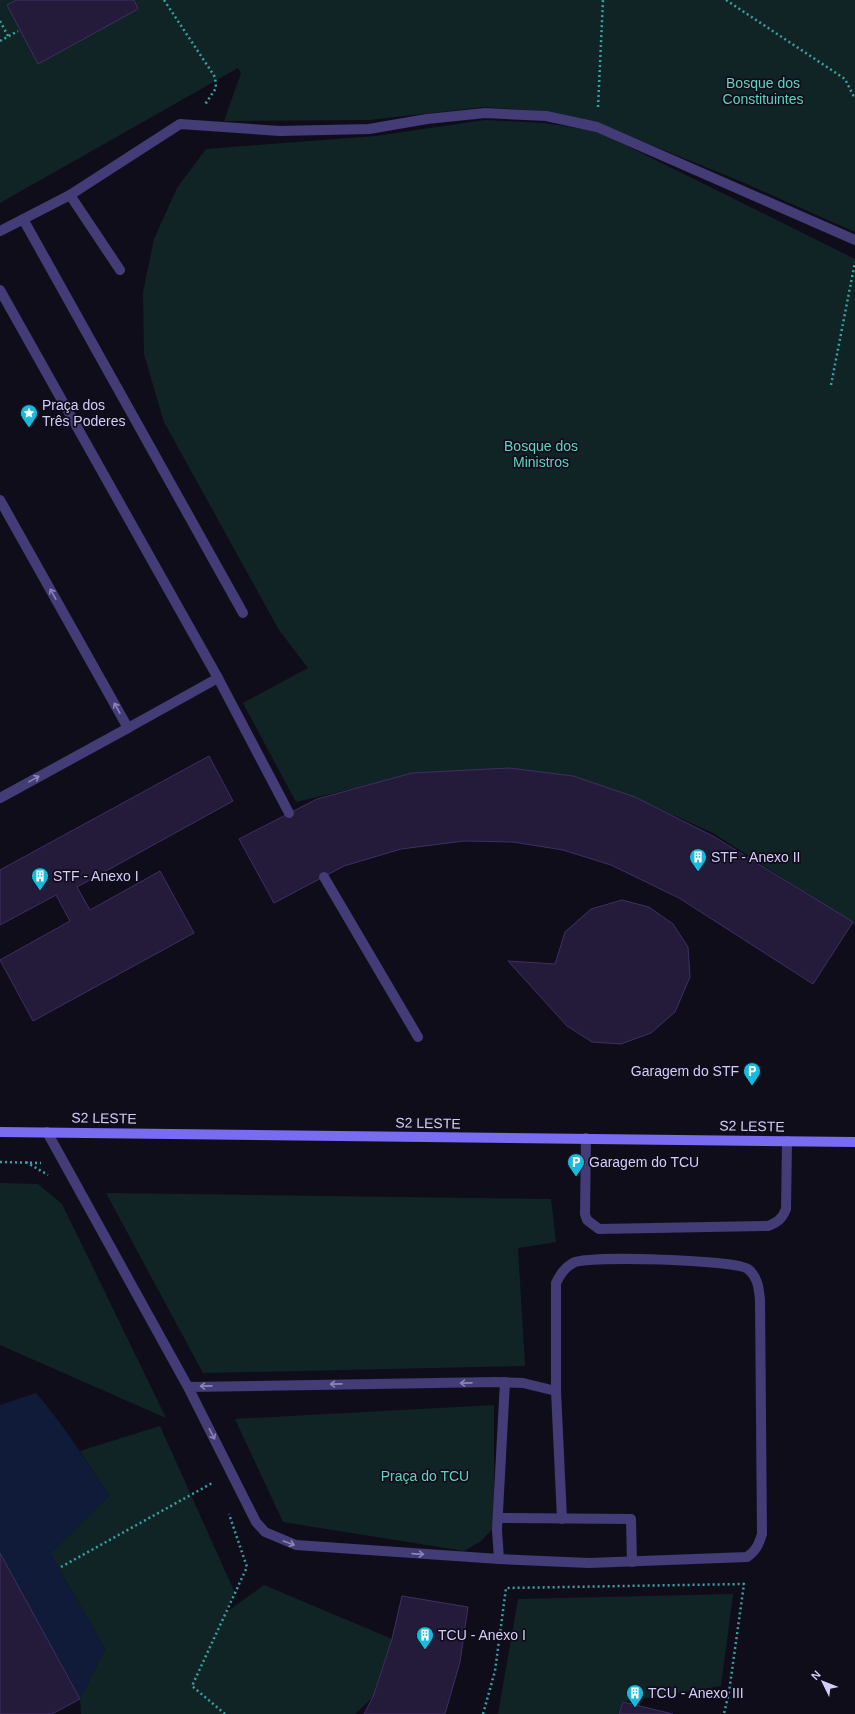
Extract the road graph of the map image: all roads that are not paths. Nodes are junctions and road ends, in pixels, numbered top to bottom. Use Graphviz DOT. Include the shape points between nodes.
graph roads {
  1 [pos="70,195"];
  2 [pos="23,219"];
  3 [pos="0,231"];
  4 [pos="855,240"];
  5 [pos="120,270"];
  6 [pos="0,290"];
  7 [pos="0,500"];
  8 [pos="243,613"];
  9 [pos="218,678"];
  10 [pos="128,728"];
  11 [pos="0,798"];
  12 [pos="289,813"];
  13 [pos="324,877"];
  14 [pos="418,1037"];
  15 [pos="0,1132"];
  16 [pos="48,1132"];
  17 [pos="586,1138"];
  18 [pos="787,1141"];
  19 [pos="855,1142"];
  20 [pos="505,1382"];
  21 [pos="188,1386"];
  22 [pos="556,1390"];
  23 [pos="498,1518"];
  24 [pos="562,1518"];
  25 [pos="499,1559"];
  26 [pos="632,1562"];
  1 -- 2 [label="lane"];
  1 -- 4 [label="lane" via="180,124 280,131 369,129 485,113 546,116 598,127"];
  1 -- 5 [label="lane"];
  2 -- 3 [label="lane"];
  2 -- 8 [label="lane"];
  6 -- 9 [label="lane"];
  10 -- 7 [label="lane, one-way"];
  9 -- 10 [label="lane"];
  9 -- 12 [label="lane"];
  11 -- 10 [label="lane, one-way"];
  13 -- 14 [label="lane"];
  15 -- 16 [label="main road, S2 LESTE"];
  16 -- 17 [label="main road, S2 LESTE"];
  16 -- 21 [label="lane"];
  17 -- 18 [label="main road, S2 LESTE"];
  17 -- 18 [label="lane" via="584,1214 587,1220 599,1229 768,1226 777,1222 786,1209"];
  18 -- 19 [label="main road, S2 LESTE"];
  20 -- 21 [label="lane, one-way"];
  20 -- 22 [label="lane"];
  20 -- 23 [label="lane"];
  21 -- 25 [label="lane, one-way" via="256,1522 265,1532 296,1545"];
  22 -- 24 [label="lane"];
  22 -- 26 [label="lane" via="556,1283 561,1272 574,1262 599,1259 740,1265 748,1270 759,1285 762,1534 760,1544 747,1557"];
  23 -- 24 [label="lane"];
  23 -- 25 [label="lane"];
  24 -- 26 [label="lane" via="631,1519"];
  25 -- 26 [label="lane"];
}
